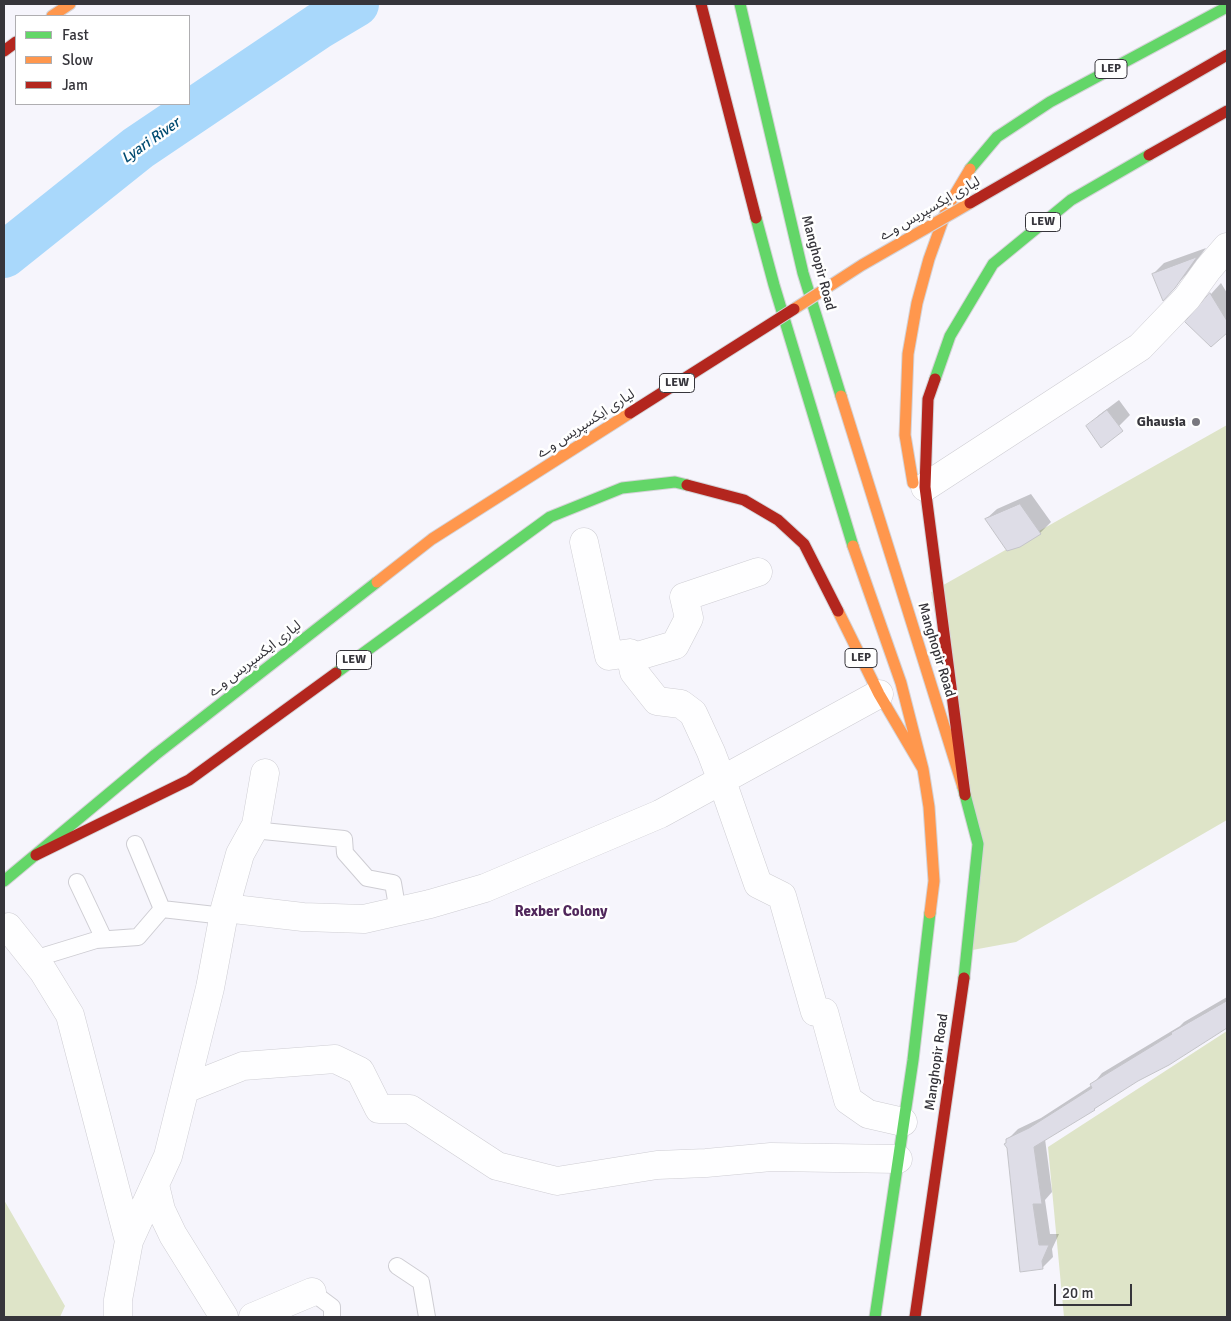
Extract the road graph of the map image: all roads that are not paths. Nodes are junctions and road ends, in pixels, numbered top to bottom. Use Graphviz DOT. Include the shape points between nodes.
graph roads {
  1 [pos="70,4"];
  2 [pos="701,4"];
  3 [pos="740,4"];
  4 [pos="1227,7"];
  5 [pos="54,15"];
  6 [pos="15,43"];
  7 [pos="4,51"];
  8 [pos="1227,55"];
  9 [pos="1227,111"];
  10 [pos="997,137"];
  11 [pos="1227,247"];
  12 [pos="925,487"];
  13 [pos="584,542"];
  14 [pos="804,544"];
  15 [pos="758,572"];
  16 [pos="943,633"];
  17 [pos="631,658"];
  18 [pos="879,694"];
  19 [pos="923,769"];
  20 [pos="266,773"];
  21 [pos="722,780"];
  22 [pos="965,795"];
  23 [pos="254,830"];
  24 [pos="135,844"];
  25 [pos="36,855"];
  26 [pos="4,881"];
  27 [pos="77,882"];
  28 [pos="162,909"];
  29 [pos="224,912"];
  30 [pos="398,912"];
  31 [pos="8,927"];
  32 [pos="104,939"];
  33 [pos="34,959"];
  34 [pos="185,1089"];
  35 [pos="904,1122"];
  36 [pos="898,1159"];
  37 [pos="154,1185"];
  38 [pos="129,1240"];
  39 [pos="397,1266"];
  40 [pos="312,1292"];
  41 [pos="118,1317"];
  42 [pos="224,1317"];
  43 [pos="253,1317"];
  44 [pos="332,1317"];
  45 [pos="427,1317"];
  46 [pos="875,1317"];
  47 [pos="915,1317"];
  1 -- 5 [label="main road"];
  2 -- 19 [label="main road, Manghopir Road" via="774,285 854,549 901,683"];
  3 -- 22 [label="main road, Manghopir Road" via="803,273"];
  4 -- 10 [label="main road, LEP" via="1050,102"];
  6 -- 7 [label="main road"];
  8 -- 25 [label="main road, لیاری ایکسپریس وے / LEW, bridge" via="862,265 432,539 155,755"];
  9 -- 12 [label="main road, LEW" via="1071,200 993,264 950,336 928,399"];
  10 -- 16 [label="main road, LEW" via="970,168 948,206 917,303 908,354 905,435 931,592"];
  11 -- 12 [label="street" via="1187,298 1140,348"];
  12 -- 16 [label="main road, LEW"];
  13 -- 17 [label="street" via="609,656 630,653"];
  14 -- 18 [label="main road, LEP"];
  14 -- 25 [label="main road, LEW" via="778,520 744,500 675,482 622,488 550,517 189,780"];
  15 -- 17 [label="street" via="684,597 689,618 675,645"];
  16 -- 22 [label="main road, LEW"];
  17 -- 21 [label="street" via="634,672 657,700 681,704 693,713"];
  18 -- 19 [label="main road, LEP"];
  18 -- 21 [label="street"];
  19 -- 35 [label="main road, Manghopir Road" via="934,881"];
  20 -- 23 [label="street"];
  21 -- 30 [label="street" via="660,814 485,888"];
  21 -- 35 [label="street" via="758,884 782,896 815,1012 824,1012 848,1100 868,1114"];
  22 -- 47 [label="main road, Manghopir Road" via="978,844 975,883"];
  23 -- 29 [label="street" via="240,854"];
  23 -- 30 [label="lane" via="344,839 345,853 367,878 393,883"];
  24 -- 28 [label="lane"];
  25 -- 26 [label="main road, لیاری ایکسپریس وے / LEW"];
  27 -- 32 [label="lane"];
  28 -- 29 [label="lane"];
  28 -- 32 [label="lane" via="138,937"];
  29 -- 30 [label="street" via="364,919"];
  29 -- 34 [label="street" via="210,988"];
  31 -- 33 [label="street"];
  32 -- 33 [label="lane"];
  33 -- 38 [label="street" via="70,1015"];
  34 -- 36 [label="street" via="242,1066 335,1059 360,1071 379,1109 410,1109 498,1166 557,1181 657,1165 771,1157"];
  34 -- 37 [label="street" via="168,1156"];
  35 -- 36 [label="main road, Manghopir Road"];
  36 -- 46 [label="main road, Manghopir Road"];
  37 -- 38 [label="street"];
  37 -- 42 [label="street" via="173,1235"];
  38 -- 41 [label="street"];
  39 -- 45 [label="lane" via="421,1282"];
  40 -- 43 [label="street"];
  40 -- 44 [label="lane" via="332,1307"];
}
